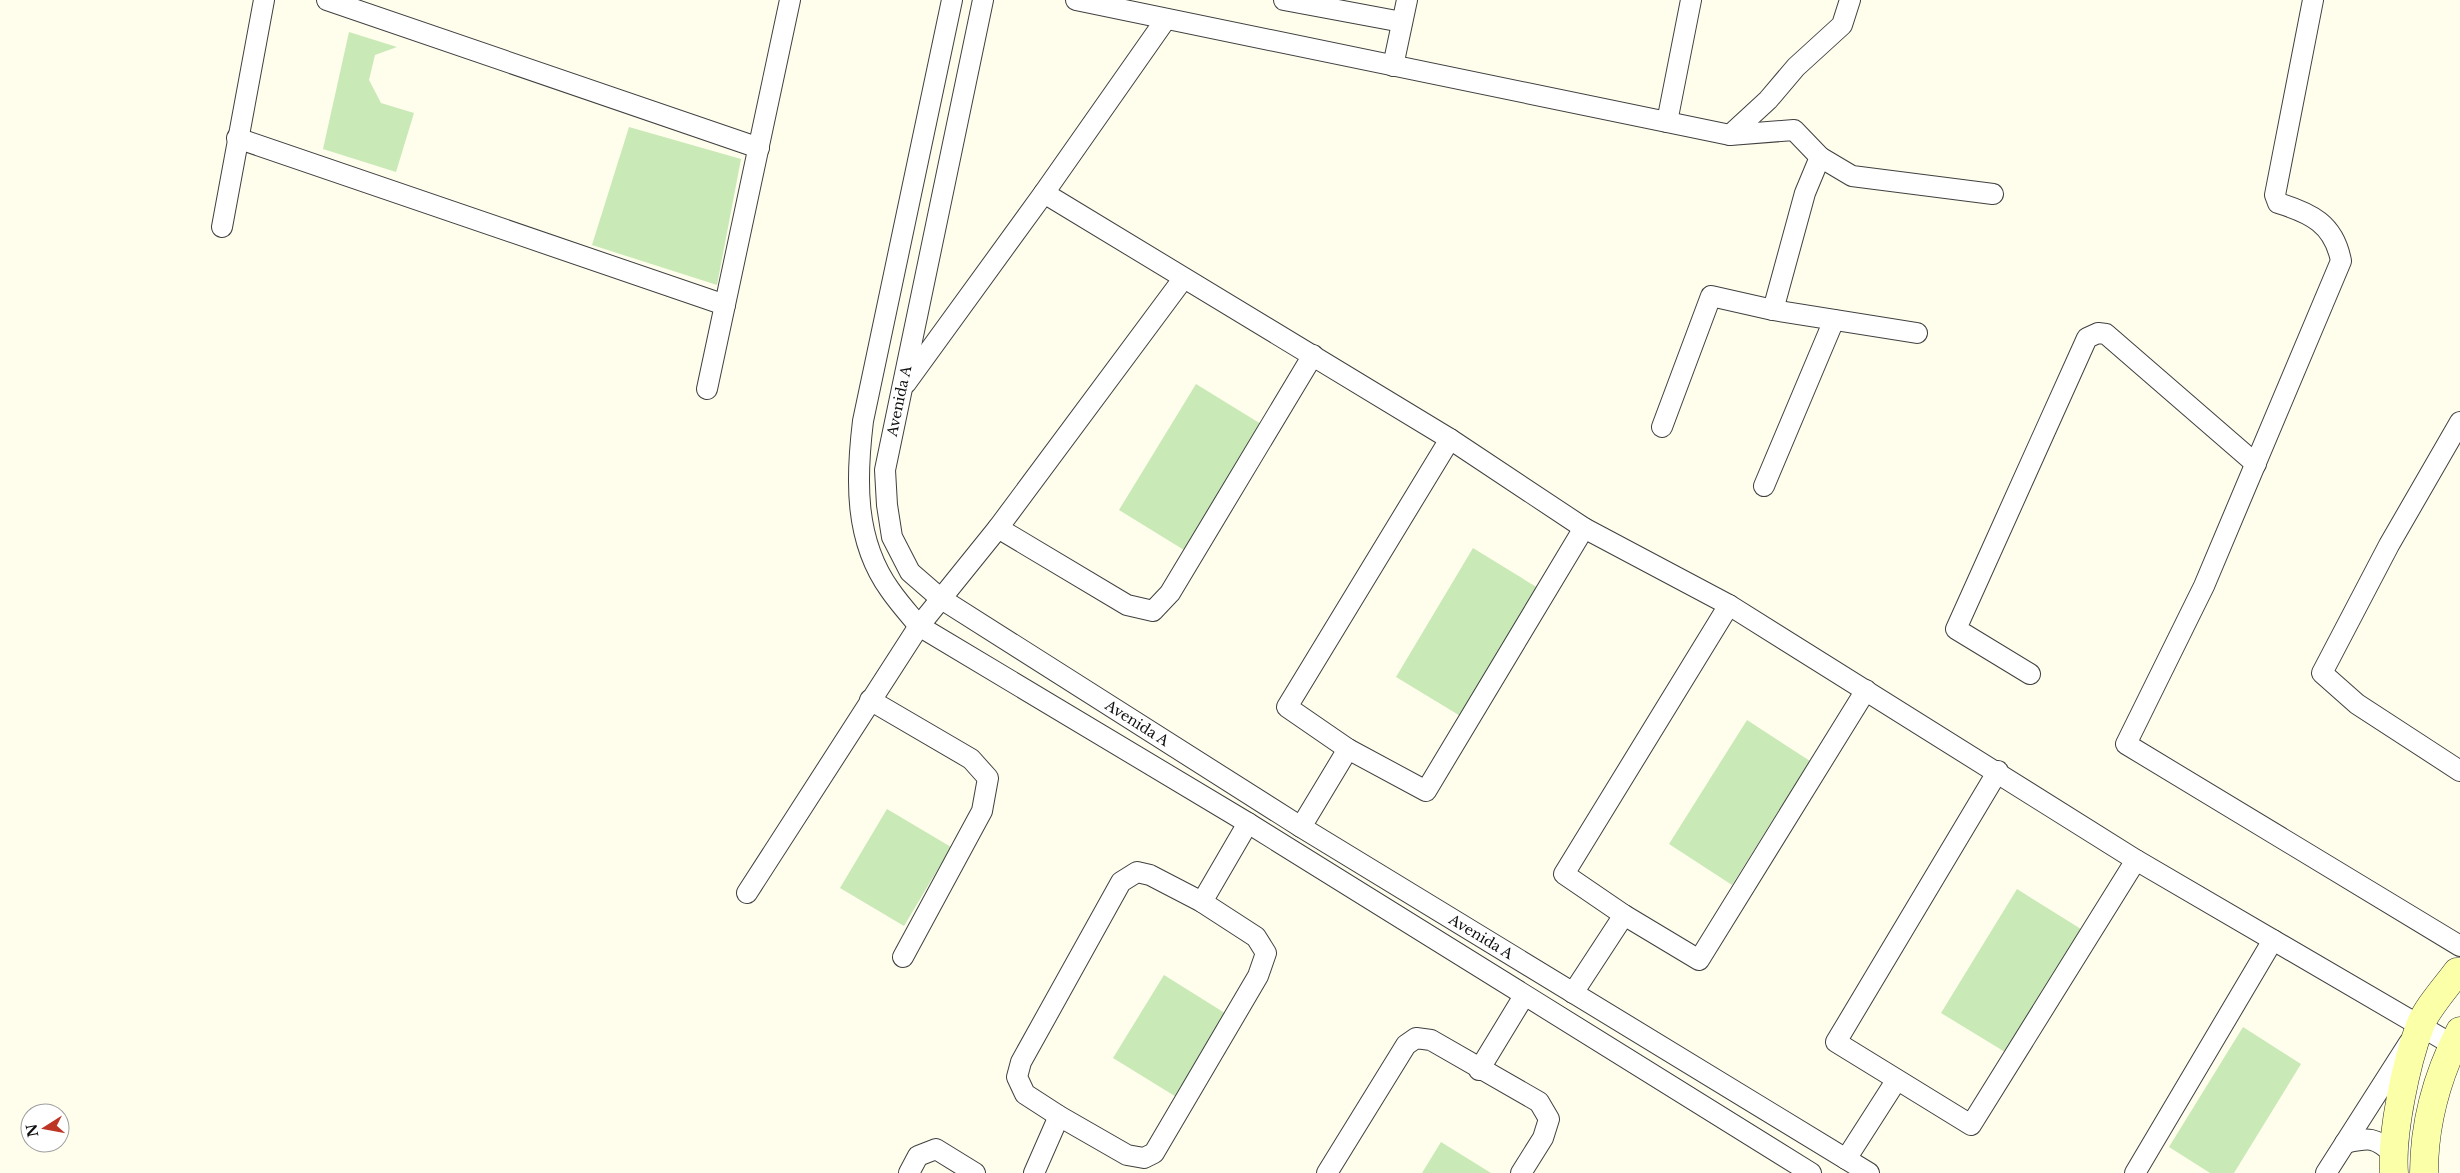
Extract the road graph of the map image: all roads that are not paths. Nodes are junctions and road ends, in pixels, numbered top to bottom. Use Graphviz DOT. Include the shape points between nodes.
graph roads {
  1 [pos="264,0"];
  2 [pos="328,0"];
  3 [pos="790,0"];
  4 [pos="952,0"];
  5 [pos="984,0"];
  6 [pos="1076,0"];
  7 [pos="1284,0"];
  8 [pos="1407,0"];
  9 [pos="1691,0"];
  10 [pos="1850,0"];
  11 [pos="2313,0"];
  12 [pos="1166,19"];
  13 [pos="1402,22"];
  14 [pos="1393,66"];
  15 [pos="1667,122"];
  16 [pos="1730,135"];
  17 [pos="238,138"];
  18 [pos="759,148"];
  19 [pos="1820,157"];
  20 [pos="1044,193"];
  21 [pos="1993,194"];
  22 [pos="222,227"];
  23 [pos="1184,279"];
  24 [pos="725,305"];
  25 [pos="1773,310"];
  26 [pos="1834,320"];
  27 [pos="1917,333"];
  28 [pos="1313,355"];
  29 [pos="902,388"];
  30 [pos="707,389"];
  31 [pos="2460,422"];
  32 [pos="1662,427"];
  33 [pos="1450,439"];
  34 [pos="2256,464"];
  35 [pos="1764,486"];
  36 [pos="998,528"];
  37 [pos="1584,528"];
  38 [pos="940,598"];
  39 [pos="1729,604"];
  40 [pos="919,626"];
  41 [pos="2030,674"];
  42 [pos="1866,690"];
  43 [pos="870,700"];
  44 [pos="1348,749"];
  45 [pos="2460,771"];
  46 [pos="1998,772"];
  47 [pos="1248,823"];
  48 [pos="1301,826"];
  49 [pos="2136,860"];
  50 [pos="747,893"];
  51 [pos="1202,902"];
  52 [pos="1624,915"];
  53 [pos="2273,940"];
  54 [pos="903,957"];
  55 [pos="2459,963"];
  56 [pos="1553,981"];
  57 [pos="1573,993"];
  58 [pos="1531,1000"];
  59 [pos="2420,1024"];
  60 [pos="2456,1038"];
  61 [pos="1479,1070"];
  62 [pos="1896,1081"];
  63 [pos="1059,1116"];
  64 [pos="2345,1144"];
  65 [pos="1846,1159"];
  66 [pos="2393,1163"];
  67 [pos="913,1164"];
  68 [pos="1798,1170"];
  69 [pos="975,1173"];
  70 [pos="1034,1173"];
  71 [pos="1327,1173"];
  72 [pos="1522,1173"];
  73 [pos="1869,1173"];
  74 [pos="2135,1173"];
  75 [pos="2326,1173"];
  76 [pos="2424,1173"];
  1 -- 17 [label="street"];
  2 -- 18 [label="street"];
  3 -- 18 [label="street"];
  4 -- 40 [label="street, Avenida A" via="863,421 858,462 859,507 868,547 889,589"];
  5 -- 29 [label="street, Avenida A"];
  6 -- 12 [label="street"];
  7 -- 13 [label="street"];
  8 -- 13 [label="street"];
  9 -- 15 [label="street"];
  10 -- 16 [label="street" via="1842,25"];
  11 -- 34 [label="street" via="2275,195 2278,203 2307,212 2324,226 2337,243 2341,261"];
  12 -- 14 [label="street"];
  12 -- 20 [label="street"];
  13 -- 14 [label="street"];
  14 -- 15 [label="street"];
  15 -- 16 [label="street"];
  16 -- 19 [label="street" via="1794,130"];
  17 -- 22 [label="street"];
  17 -- 24 [label="street"];
  18 -- 24 [label="street"];
  19 -- 21 [label="street" via="1852,176"];
  19 -- 25 [label="street" via="1805,193"];
  20 -- 23 [label="street"];
  20 -- 29 [label="street"];
  23 -- 28 [label="street"];
  23 -- 36 [label="street"];
  24 -- 30 [label="street"];
  25 -- 26 [label="street"];
  25 -- 32 [label="street" via="1711,296"];
  26 -- 27 [label="street"];
  26 -- 35 [label="street"];
  28 -- 33 [label="street"];
  28 -- 36 [label="street" via="1170,593 1154,611 1127,606"];
  29 -- 38 [label="street, Avenida A" via="885,470 892,537 910,572"];
  31 -- 45 [label="street" via="2389,545 2322,673 2357,704"];
  33 -- 37 [label="street"];
  33 -- 44 [label="street" via="1287,707"];
  34 -- 41 [label="street" via="2106,334 2098,333 2087,338 1956,629"];
  34 -- 55 [label="street" via="2204,586 2126,744"];
  36 -- 38 [label="street"];
  37 -- 39 [label="street"];
  37 -- 44 [label="street" via="1426,791"];
  38 -- 40 [label="street"];
  38 -- 48 [label="street, Avenida A"];
  39 -- 42 [label="street"];
  39 -- 52 [label="street" via="1564,874"];
  40 -- 43 [label="street"];
  40 -- 47 [label="street, Avenida A"];
  42 -- 46 [label="street"];
  42 -- 52 [label="street" via="1699,960"];
  43 -- 50 [label="street"];
  43 -- 54 [label="street" via="971,759 988,778 982,811"];
  44 -- 48 [label="street"];
  46 -- 49 [label="street"];
  46 -- 62 [label="street" via="1836,1042"];
  47 -- 51 [label="street"];
  47 -- 58 [label="street, Avenida A"];
  48 -- 56 [label="street, Avenida A"];
  49 -- 53 [label="street"];
  49 -- 62 [label="street" via="1971,1125"];
  51 -- 63 [label="street" via="1150,875 1137,872 1120,882 1021,1062 1017,1077 1025,1094"];
  51 -- 63 [label="street" via="1256,937 1266,952 1258,976 1154,1153 1144,1158 1127,1155"];
  52 -- 57 [label="street"];
  53 -- 59 [label="street"];
  53 -- 74 [label="street"];
  55 -- 59 [label="street"];
  56 -- 57 [label="street, Avenida A"];
  56 -- 58 [label="street"];
  57 -- 65 [label="street, Avenida A"];
  58 -- 61 [label="street"];
  58 -- 68 [label="street, Avenida A"];
  59 -- 60 [label="street"];
  59 -- 64 [label="street"];
  59 -- 66 [label="street" via="2403,1090"];
  60 -- 76 [label="street" via="2434,1093 2424,1145"];
  61 -- 71 [label="street" via="1431,1040 1416,1038 1406,1045"];
  61 -- 72 [label="street" via="1539,1102 1549,1119 1543,1138"];
  62 -- 65 [label="street"];
  63 -- 70 [label="street"];
  64 -- 66 [label="street" via="2365,1138 2380,1142"];
  64 -- 75 [label="street"];
  65 -- 73 [label="street, Avenida A"];
  67 -- 69 [label="street" via="936,1149"];
}
